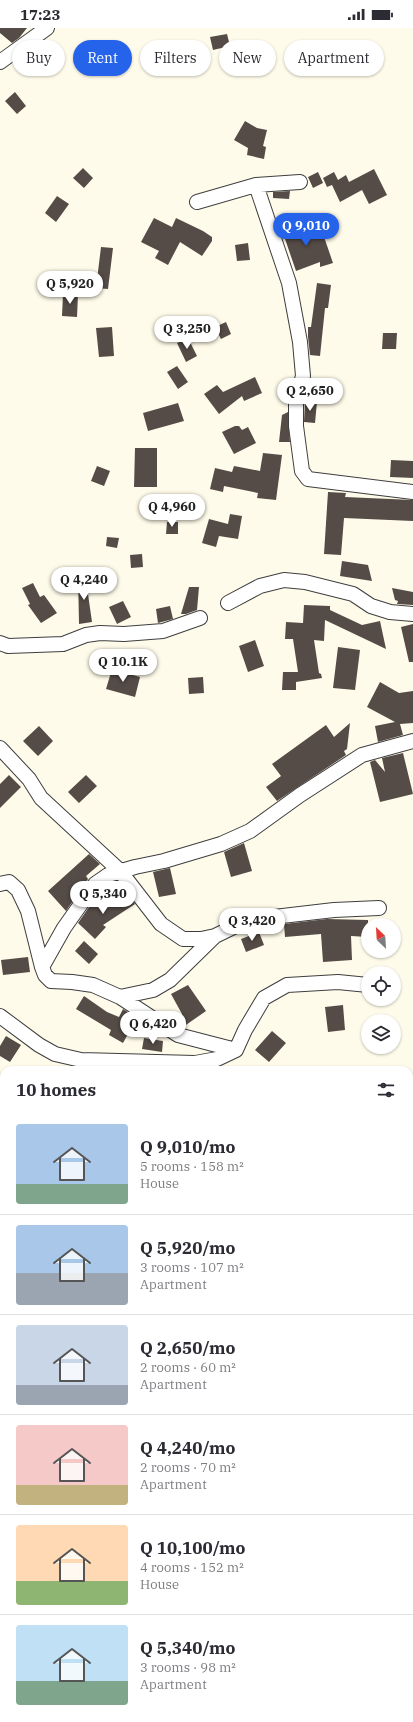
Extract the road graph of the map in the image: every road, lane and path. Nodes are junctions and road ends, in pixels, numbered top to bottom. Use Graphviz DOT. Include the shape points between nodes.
graph roads {
  1 [pos="47,28"];
  2 [pos="0,62"];
  3 [pos="300,182"];
  4 [pos="256,185"];
  5 [pos="198,202"];
  6 [pos="413,492"];
  7 [pos="228,603"];
  8 [pos="413,614"];
  9 [pos="200,618"];
  10 [pos="0,643"];
  11 [pos="413,742"];
  12 [pos="0,748"];
  13 [pos="120,871"];
  14 [pos="0,884"];
  15 [pos="379,908"];
  16 [pos="215,936"];
  17 [pos="42,967"];
  18 [pos="361,984"];
  19 [pos="120,997"];
  20 [pos="0,1016"];
  21 [pos="236,1050"];
  1 -- 2 [label="street"];
  3 -- 4 [label="street"];
  4 -- 5 [label="street"];
  4 -- 6 [label="street" via="289,283 300,342 303,376 296,400 296,426 302,471 308,479"];
  7 -- 8 [label="street" via="260,586 284,580 306,582 353,594 371,606 390,612"];
  9 -- 10 [label="street" via="163,631 100,633 86,635 63,644 8,646"];
  11 -- 13 [label="street" via="362,755 250,831 192,854"];
  12 -- 13 [label="street" via="29,779 41,798"];
  13 -- 16 [label="street" via="161,924 183,939"];
  13 -- 17 [label="street" via="95,884 64,928"];
  14 -- 17 [label="street" via="9,882 18,890 28,911"];
  15 -- 16 [label="street" via="334,910 248,920"];
  16 -- 19 [label="street" via="170,980 153,990"];
  17 -- 19 [label="street" via="51,981 93,985"];
  18 -- 21 [label="street" via="287,985 264,998"];
  19 -- 21 [label="street" via="178,1035"];
  20 -- 21 [label="street" via="55,1054 81,1060 194,1063 217,1060"];
}
